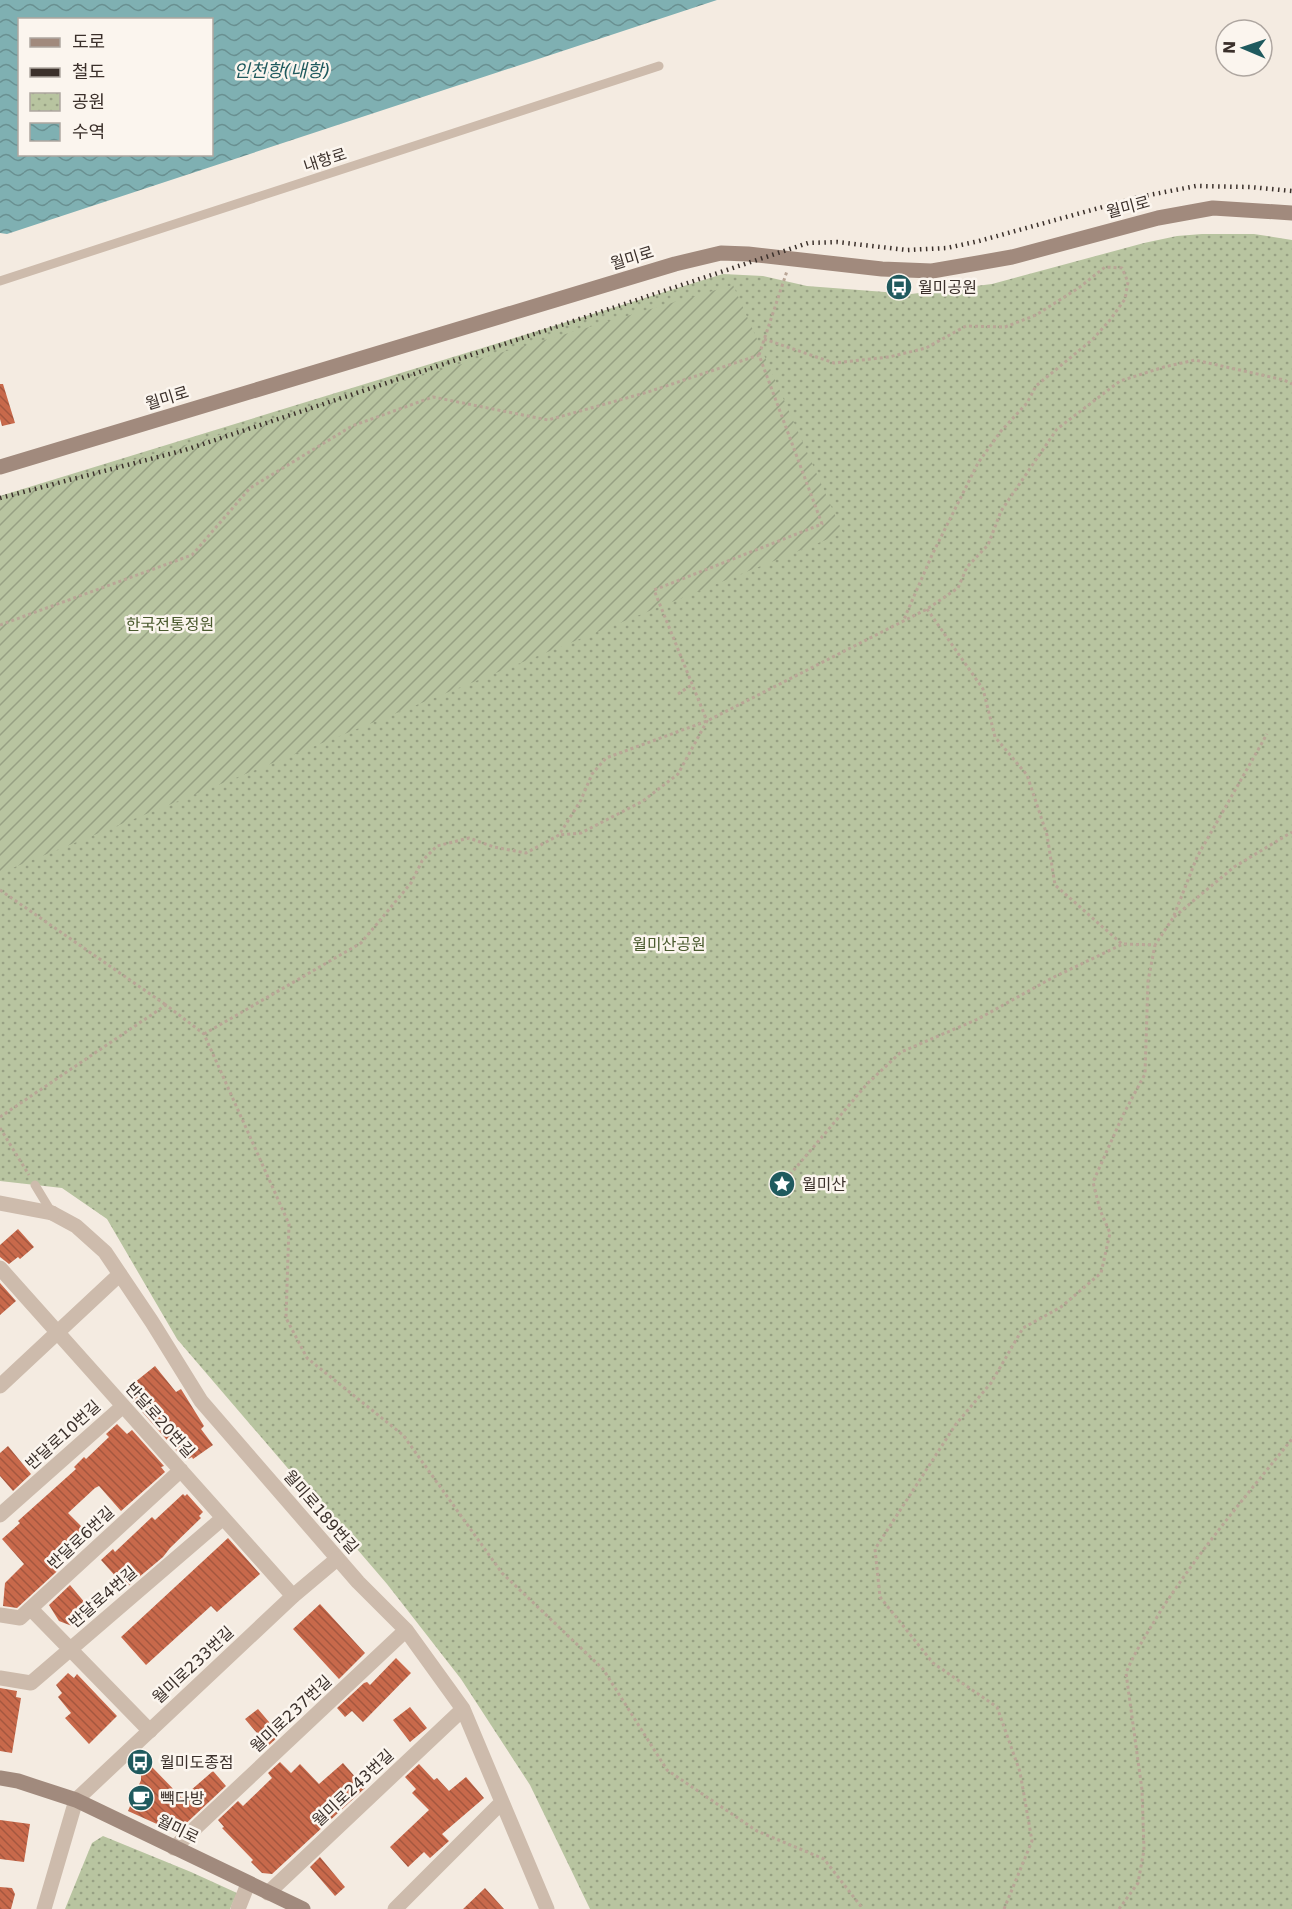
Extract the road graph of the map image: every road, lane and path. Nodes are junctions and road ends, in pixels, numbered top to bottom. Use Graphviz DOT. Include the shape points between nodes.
graph roads {
  1 [pos="659,66"];
  2 [pos="1292,213"];
  3 [pos="791,259"];
  4 [pos="0,281"];
  5 [pos="764,339"];
  6 [pos="759,355"];
  7 [pos="1292,384"];
  8 [pos="0,466"];
  9 [pos="927,609"];
  10 [pos="904,621"];
  11 [pos="0,625"];
  12 [pos="693,684"];
  13 [pos="678,694"];
  14 [pos="707,721"];
  15 [pos="1267,734"];
  16 [pos="1292,832"];
  17 [pos="559,835"];
  18 [pos="0,890"];
  19 [pos="1173,918"];
  20 [pos="1123,944"];
  21 [pos="1155,945"];
  22 [pos="166,1005"];
  23 [pos="204,1034"];
  24 [pos="0,1117"];
  25 [pos="0,1128"];
  26 [pos="782,1184"];
  27 [pos="35,1185"];
  28 [pos="0,1203"];
  29 [pos="52,1213"];
  30 [pos="0,1268"];
  31 [pos="120,1274"];
  32 [pos="58,1333"];
  33 [pos="0,1386"];
  34 [pos="123,1406"];
  35 [pos="1292,1439"];
  36 [pos="181,1470"];
  37 [pos="0,1515"];
  38 [pos="223,1518"];
  39 [pos="338,1558"];
  40 [pos="293,1596"];
  41 [pos="31,1609"];
  42 [pos="0,1615"];
  43 [pos="405,1630"];
  44 [pos="70,1650"];
  45 [pos="0,1678"];
  46 [pos="463,1709"];
  47 [pos="150,1731"];
  48 [pos="0,1778"];
  49 [pos="76,1800"];
  50 [pos="501,1803"];
  51 [pos="174,1848"];
  52 [pos="248,1884"];
  53 [pos="268,1893"];
  54 [pos="540,1906"];
  55 [pos="45,1909"];
  56 [pos="238,1909"];
  57 [pos="303,1909"];
  58 [pos="394,1909"];
  59 [pos="863,1909"];
  60 [pos="1004,1909"];
  61 [pos="1119,1909"];
  1 -- 4 [label="lane, 내항로"];
  2 -- 3 [label="main road, 월미로" via="1214,208 1158,218 1012,257 932,271"];
  3 -- 5 [label="path"];
  3 -- 8 [label="main road, 월미로" via="721,253 675,264"];
  5 -- 6 [label="path"];
  5 -- 10 [label="path" via="834,363 889,357 926,348 966,326 1005,327 1036,315 1105,267 1122,268 1128,282 1125,299 1110,320 1036,386 1027,403 978,463"];
  6 -- 11 [label="path" via="548,420 433,397 352,426 250,488 192,555"];
  6 -- 12 [label="path" via="822,524 654,590"];
  7 -- 9 [label="path" via="1195,360 1120,381 1057,429 1002,511 988,545 967,567 958,588"];
  9 -- 10 [label="path"];
  9 -- 20 [label="path" via="983,689 995,737 1027,775 1047,836 1055,885"];
  10 -- 14 [label="path"];
  12 -- 13 [label="path"];
  12 -- 14 [label="path"];
  14 -- 17 [label="path" via="678,774 643,801 581,833"];
  14 -- 17 [label="path" via="606,758 592,774 581,801"];
  15 -- 19 [label="path" via="1197,857"];
  16 -- 19 [label="path" via="1234,867"];
  17 -- 23 [label="path" via="526,853 469,838 437,846 361,943"];
  18 -- 22 [label="path"];
  19 -- 21 [label="path"];
  20 -- 21 [label="path"];
  20 -- 26 [label="path" via="978,1019 901,1052 867,1084"];
  21 -- 60 [label="path" via="1148,981 1145,1074 1093,1182 1110,1233 1101,1273 1061,1307 1023,1329 991,1383 956,1424 875,1549 880,1597 933,1664 997,1707 1020,1772 1032,1841"];
  22 -- 23 [label="path"];
  22 -- 24 [label="path"];
  23 -- 59 [label="path" via="289,1224 286,1317 307,1358 403,1435 502,1574 603,1669 667,1770 757,1831 824,1859"];
  25 -- 27 [label="path"];
  27 -- 29 [label="lane"];
  28 -- 29 [label="street, 월미로189번길"];
  29 -- 31 [label="street, 월미로189번길" via="76,1226 105,1252"];
  30 -- 32 [label="street, 반달로20번길"];
  31 -- 32 [label="street"];
  31 -- 39 [label="street, 월미로189번길" via="201,1401"];
  32 -- 33 [label="street"];
  32 -- 34 [label="street, 반달로20번길"];
  34 -- 36 [label="street, 반달로20번길"];
  34 -- 37 [label="street, 반달로10번길"];
  35 -- 61 [label="path" via="1204,1547 1133,1655 1126,1673 1142,1790 1144,1850 1138,1883"];
  36 -- 38 [label="street, 반달로20번길"];
  36 -- 41 [label="street, 반달로6번길"];
  38 -- 40 [label="street, 반달로20번길"];
  38 -- 44 [label="street, 반달로4번길"];
  39 -- 40 [label="street, 월미로233번길"];
  39 -- 43 [label="street, 월미로189번길"];
  40 -- 47 [label="street, 월미로233번길"];
  41 -- 42 [label="street, 반달로6번길" via="20,1618"];
  41 -- 44 [label="street"];
  43 -- 46 [label="street, 월미로189번길"];
  43 -- 51 [label="street, 월미로237번길"];
  44 -- 45 [label="street, 반달로4번길" via="31,1683"];
  44 -- 47 [label="street"];
  46 -- 50 [label="street, 월미로189번길"];
  46 -- 53 [label="street, 월미로243번길"];
  47 -- 49 [label="street, 월미로233번길"];
  48 -- 49 [label="main road, 월미로" via="18,1780"];
  49 -- 51 [label="main road, 월미로"];
  49 -- 55 [label="street"];
  50 -- 54 [label="street, 월미로189번길"];
  50 -- 58 [label="street"];
  51 -- 52 [label="main road, 월미로"];
  52 -- 53 [label="main road, 월미로"];
  52 -- 56 [label="street"];
  53 -- 57 [label="main road, 월미로"];
}
